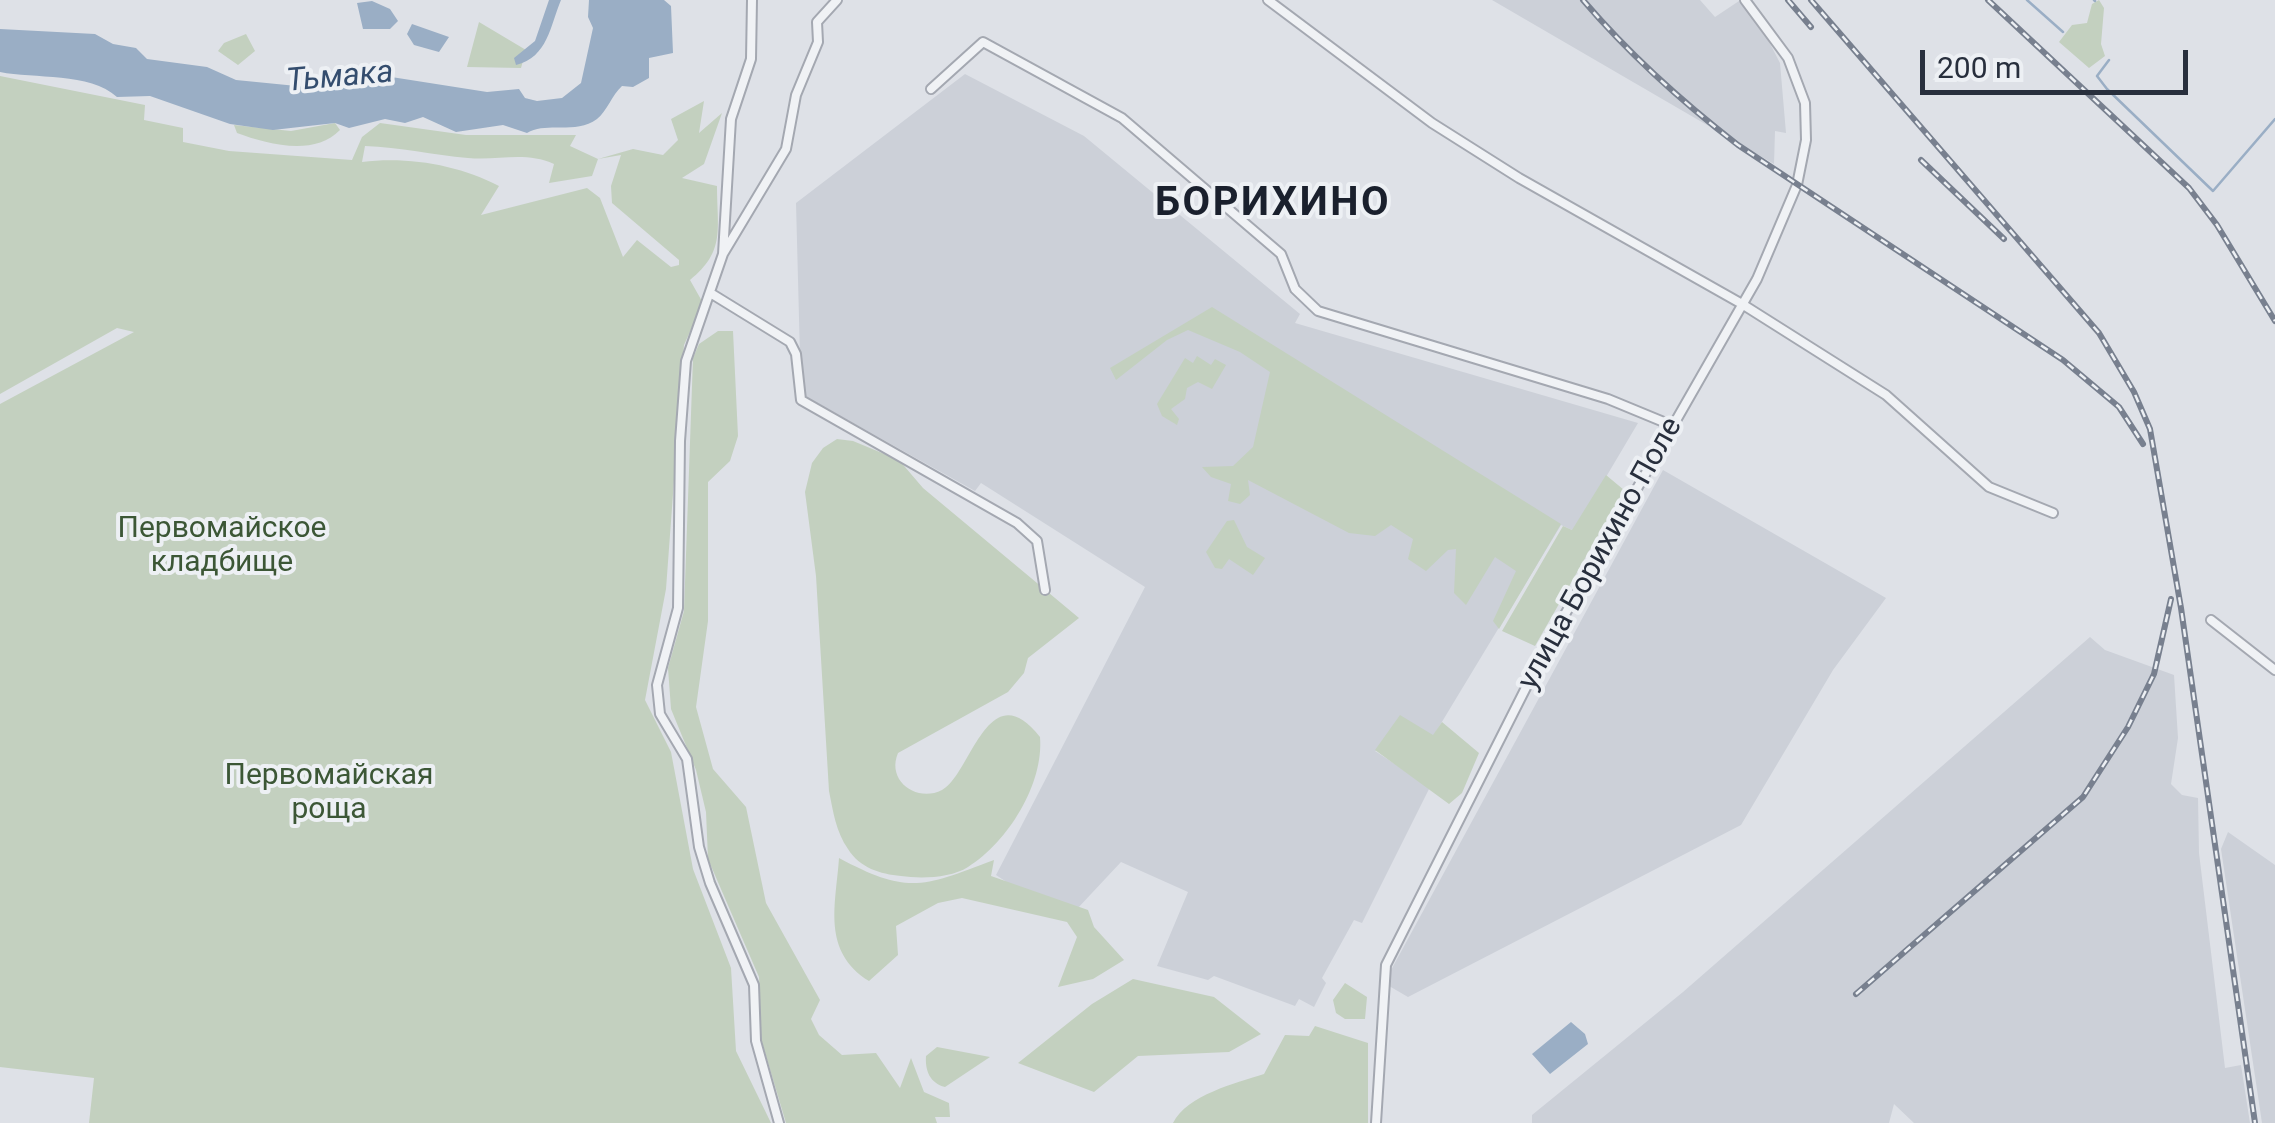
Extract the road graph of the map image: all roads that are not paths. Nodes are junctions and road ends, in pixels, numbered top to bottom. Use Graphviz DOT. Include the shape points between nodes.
graph roads {
  1 [pos="752,0"];
  2 [pos="837,0"];
  3 [pos="1268,0"];
  4 [pos="1745,0"];
  5 [pos="931,89"];
  6 [pos="723,254"];
  7 [pos="712,294"];
  8 [pos="1742,304"];
  9 [pos="1672,425"];
  10 [pos="2053,514"];
  11 [pos="1045,590"];
  12 [pos="2211,620"];
  13 [pos="2275,670"];
  14 [pos="779,1123"];
  15 [pos="1376,1123"];
  1 -- 6 [label="street" via="751,59 731,119"];
  2 -- 6 [label="street" via="817,22 818,42 796,95 786,149"];
  3 -- 8 [label="street" via="1432,123"];
  4 -- 8 [label="street, улица Борихино Поле" via="1788,58 1808,127 1798,184"];
  5 -- 9 [label="street" via="983,42 1122,118 1281,254 1295,289 1318,311 1608,399"];
  6 -- 7 [label="street"];
  7 -- 11 [label="street" via="790,342 801,400 1018,523 1037,540"];
  7 -- 14 [label="street" via="686,360 678,608 657,684 660,714 687,759 710,884 754,985 756,1042"];
  8 -- 9 [label="street, улица Борихино Поле"];
  8 -- 10 [label="street" via="1886,395 1989,487"];
  9 -- 15 [label="street, улица Борихино Поле" via="1548,644 1383,972"];
  12 -- 13 [label="street"];
}
